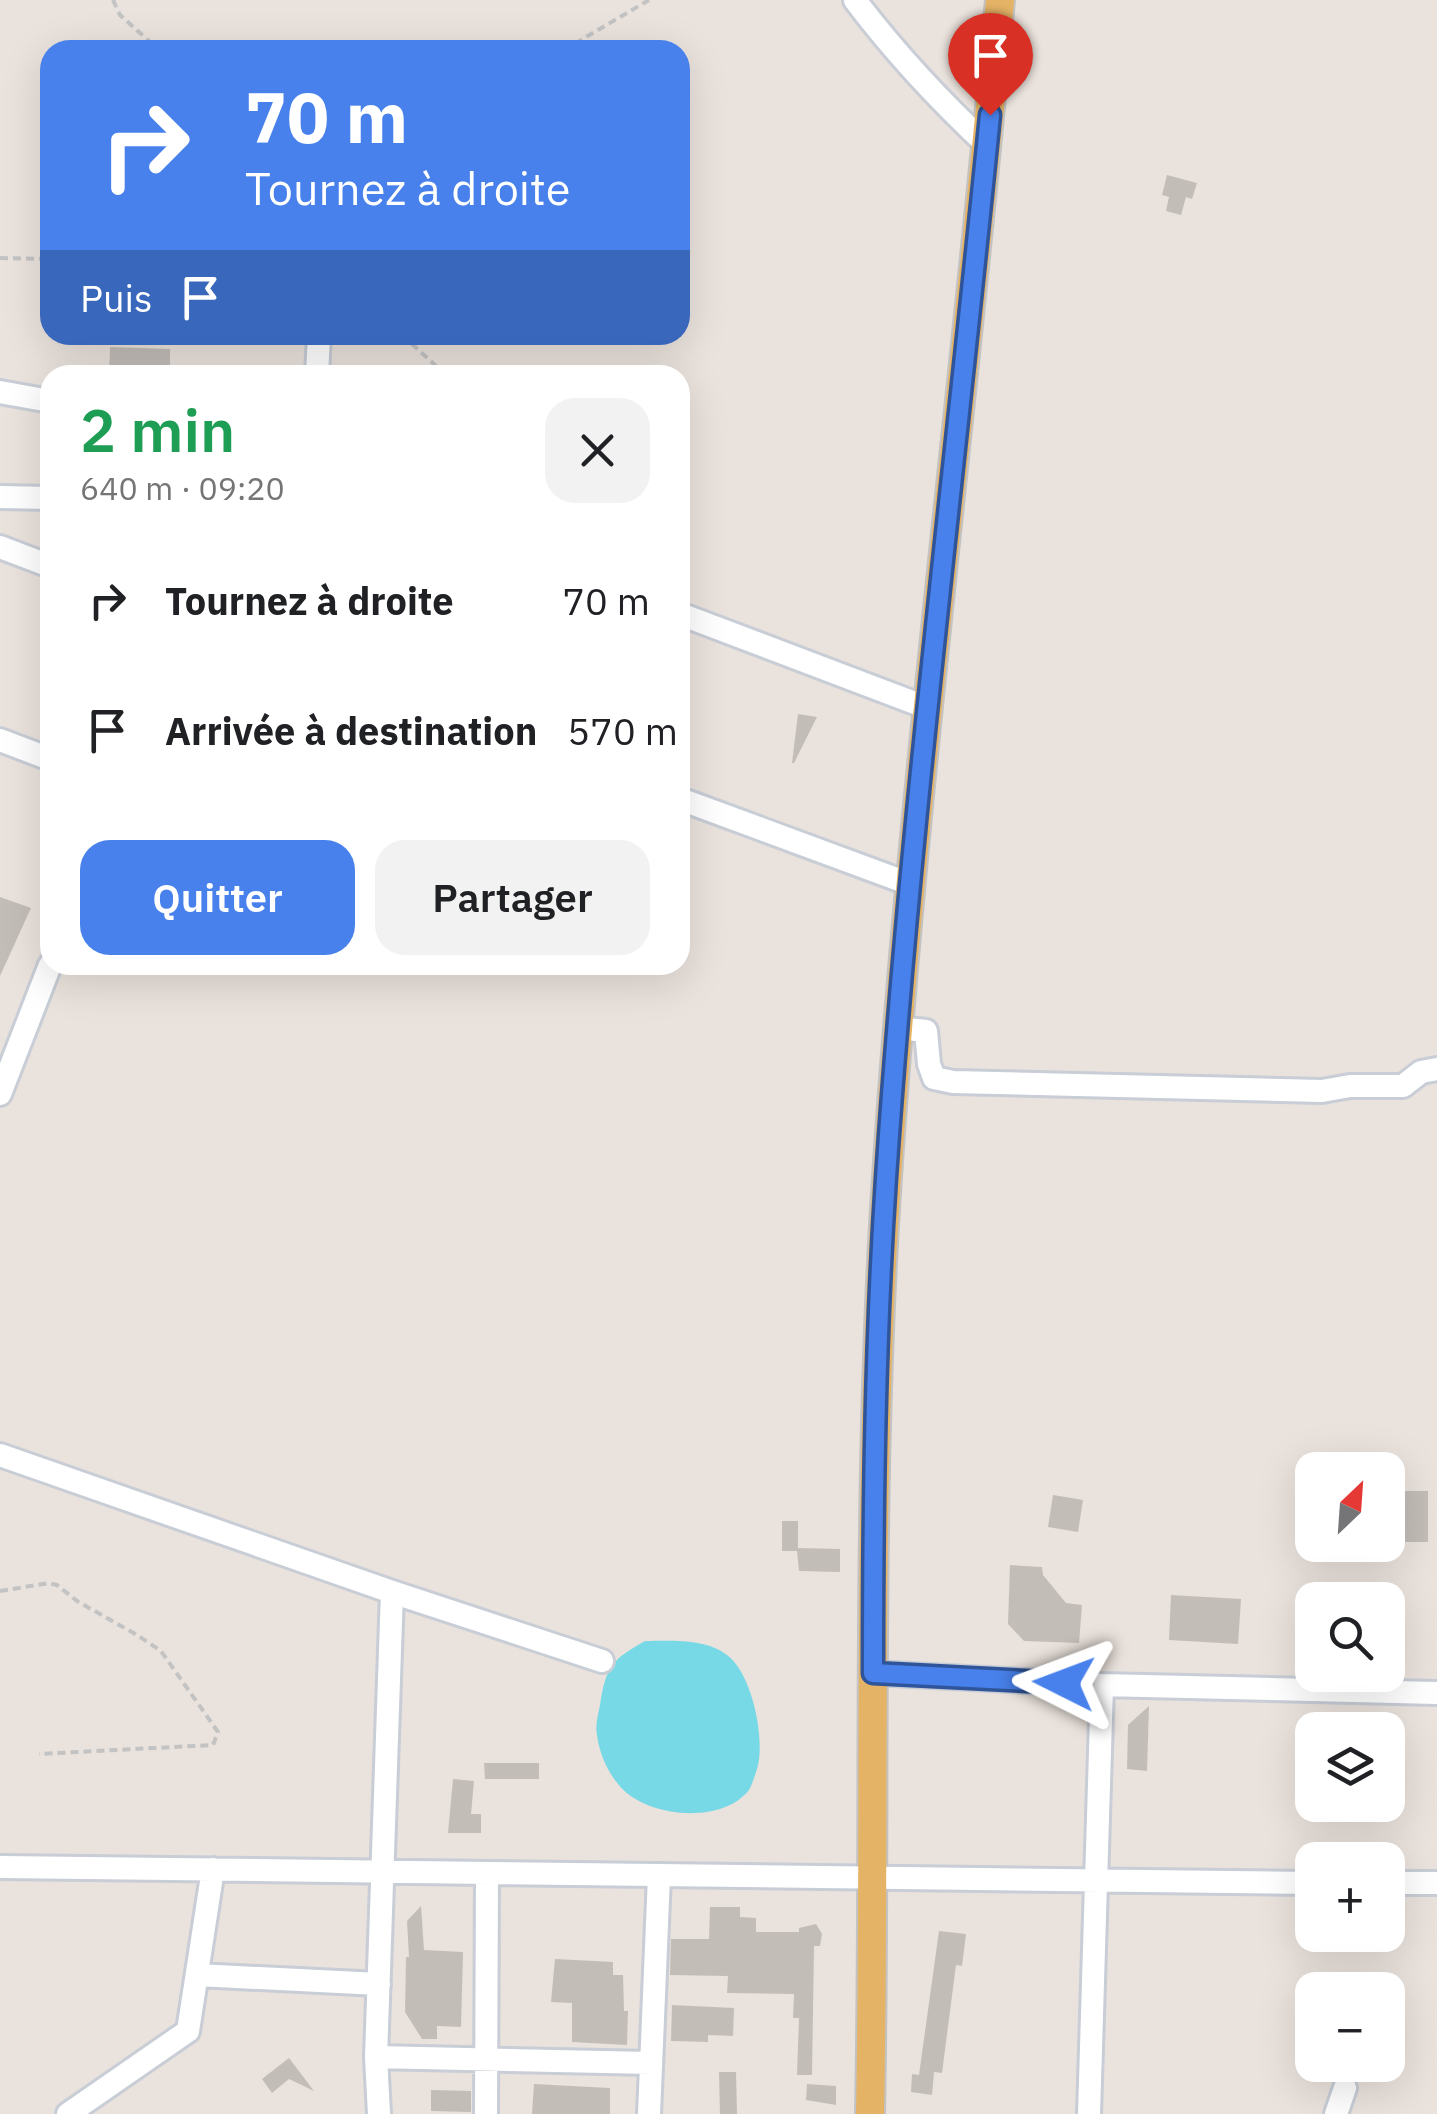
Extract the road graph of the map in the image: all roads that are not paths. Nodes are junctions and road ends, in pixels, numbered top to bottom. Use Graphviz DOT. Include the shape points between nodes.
graph roads {
  1 [pos="855,0"];
  2 [pos="1000,0"];
  3 [pos="987,146"];
  4 [pos="0,392"];
  5 [pos="40,399"];
  6 [pos="0,498"];
  7 [pos="40,498"];
  8 [pos="0,546"];
  9 [pos="40,562"];
  10 [pos="690,618"];
  11 [pos="928,708"];
  12 [pos="0,740"];
  13 [pos="40,756"];
  14 [pos="690,803"];
  15 [pos="910,884"];
  16 [pos="46,975"];
  17 [pos="898,1028"];
  18 [pos="1437,1069"];
  19 [pos="0,1094"];
  20 [pos="0,1455"];
  21 [pos="392,1592"];
  22 [pos="602,1661"];
  23 [pos="873,1673"];
  24 [pos="1102,1685"];
  25 [pos="1437,1693"];
  26 [pos="0,1867"];
  27 [pos="214,1869"];
  28 [pos="382,1870"];
  29 [pos="486,1873"];
  30 [pos="660,1876"];
  31 [pos="874,1881"];
  32 [pos="1096,1882"];
  33 [pos="1295,1883"];
  34 [pos="1405,1883"];
  35 [pos="1437,1883"];
  36 [pos="197,1975"];
  37 [pos="379,1984"];
  38 [pos="376,2057"];
  39 [pos="489,2060"];
  40 [pos="651,2064"];
  41 [pos="1345,2088"];
  42 [pos="68,2114"];
  43 [pos="378,2114"];
  44 [pos="486,2114"];
  45 [pos="649,2114"];
  46 [pos="870,2114"];
  47 [pos="1089,2114"];
  48 [pos="1336,2114"];
  1 -- 3 [label="street"];
  2 -- 3 [label="main road"];
  3 -- 11 [label="main road"];
  4 -- 5 [label="street"];
  6 -- 7 [label="street"];
  8 -- 9 [label="street"];
  10 -- 11 [label="street"];
  11 -- 15 [label="main road"];
  12 -- 13 [label="street"];
  14 -- 15 [label="street"];
  15 -- 17 [label="main road"];
  16 -- 19 [label="street"];
  17 -- 18 [label="street" via="926,1031 934,1078 954,1082 1322,1092 1403,1086"];
  17 -- 23 [label="main road" via="875,1421"];
  20 -- 21 [label="street"];
  21 -- 22 [label="street"];
  21 -- 28 [label="street"];
  23 -- 24 [label="street"];
  23 -- 31 [label="main road"];
  24 -- 25 [label="street"];
  24 -- 32 [label="street"];
  26 -- 27 [label="street"];
  27 -- 28 [label="street"];
  27 -- 36 [label="street"];
  28 -- 29 [label="street"];
  28 -- 37 [label="street"];
  29 -- 30 [label="street"];
  29 -- 39 [label="street"];
  30 -- 31 [label="street"];
  30 -- 40 [label="street"];
  31 -- 32 [label="street"];
  31 -- 46 [label="main road"];
  32 -- 33 [label="street"];
  32 -- 47 [label="street"];
  34 -- 35 [label="street"];
  36 -- 37 [label="street"];
  36 -- 42 [label="street" via="188,2031"];
  37 -- 38 [label="street"];
  38 -- 39 [label="street"];
  38 -- 43 [label="street"];
  39 -- 40 [label="street"];
  39 -- 44 [label="street"];
  40 -- 45 [label="street"];
  41 -- 48 [label="street"];
}
